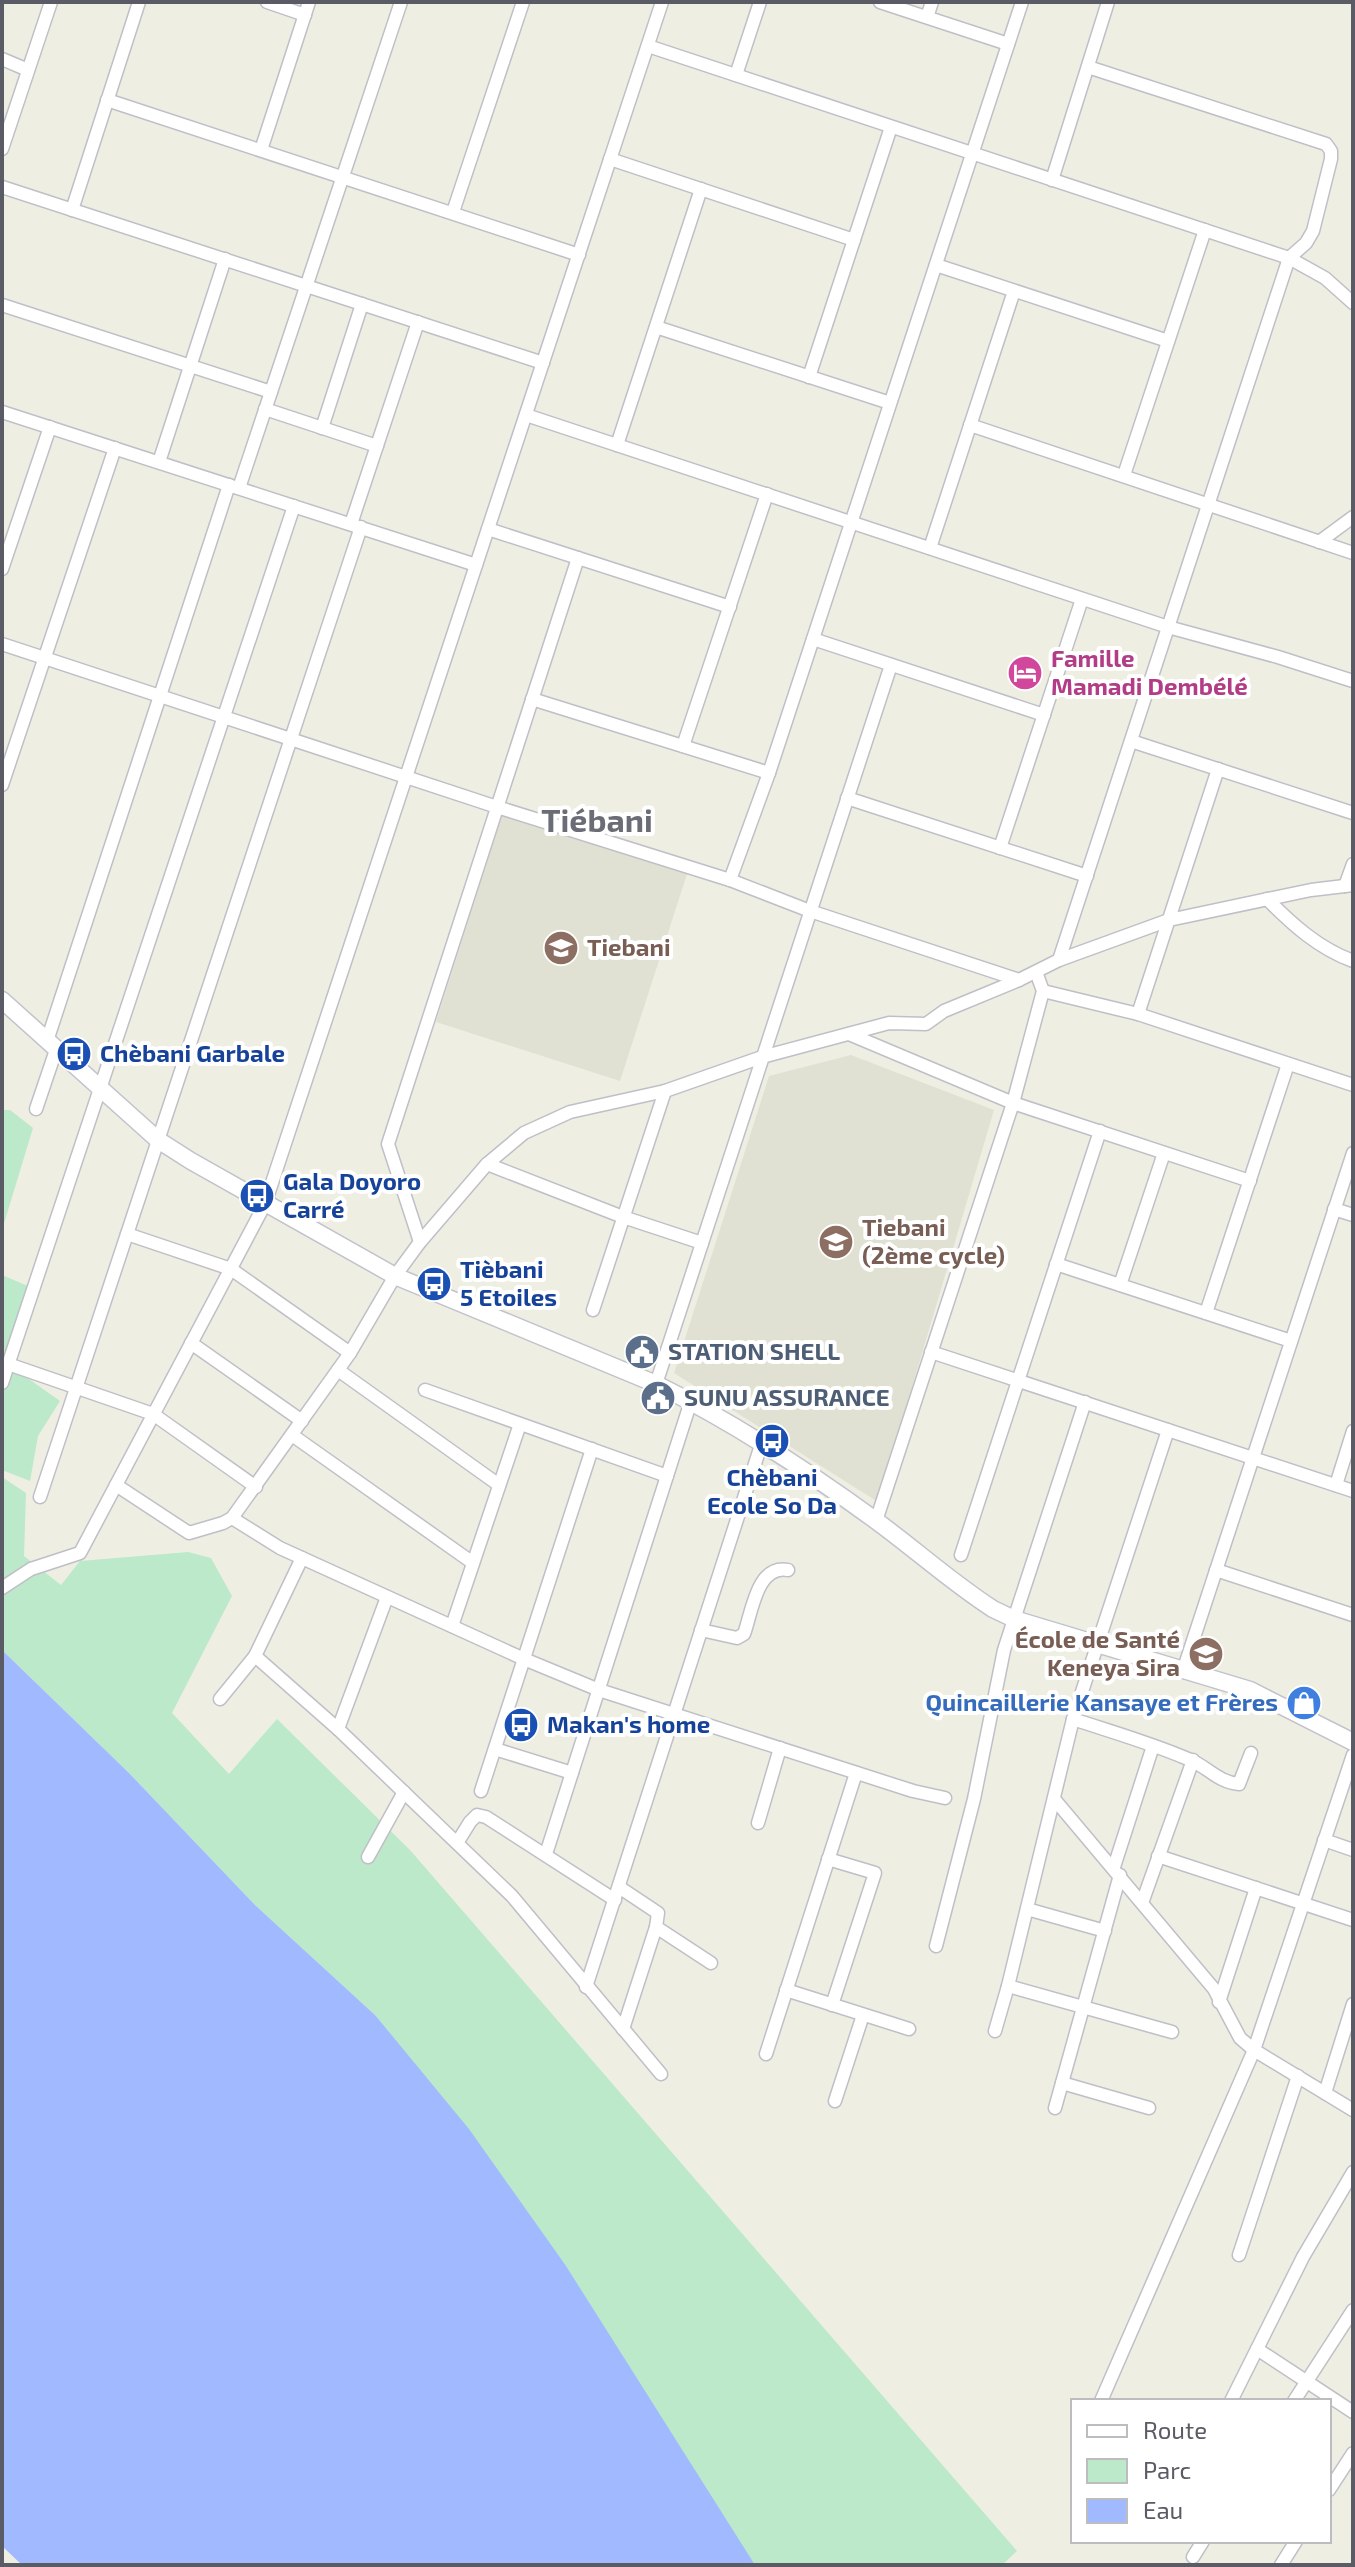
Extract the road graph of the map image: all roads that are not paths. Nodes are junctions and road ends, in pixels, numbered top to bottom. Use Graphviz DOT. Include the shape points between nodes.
graph roads {
  1 [pos="51,2"];
  2 [pos="139,2"];
  3 [pos="267,2"];
  4 [pos="401,2"];
  5 [pos="523,2"];
  6 [pos="661,2"];
  7 [pos="760,2"];
  8 [pos="880,2"];
  9 [pos="932,2"];
  10 [pos="1022,2"];
  11 [pos="1108,2"];
  12 [pos="307,8"];
  13 [pos="927,17"];
  14 [pos="1008,44"];
  15 [pos="648,46"];
  16 [pos="2,59"];
  17 [pos="1088,67"];
  18 [pos="28,70"];
  19 [pos="736,75"];
  20 [pos="107,100"];
  21 [pos="891,127"];
  22 [pos="2,149"];
  23 [pos="261,150"];
  24 [pos="972,153"];
  25 [pos="610,159"];
  26 [pos="343,177"];
  27 [pos="1052,180"];
  28 [pos="2,187"];
  29 [pos="701,189"];
  30 [pos="72,210"];
  31 [pos="453,212"];
  32 [pos="1205,230"];
  33 [pos="854,240"];
  34 [pos="579,255"];
  35 [pos="1289,258"];
  36 [pos="225,259"];
  37 [pos="936,265"];
  38 [pos="306,286"];
  39 [pos="1014,291"];
  40 [pos="1353,303"];
  41 [pos="362,304"];
  42 [pos="2,305"];
  43 [pos="418,322"];
  44 [pos="656,327"];
  45 [pos="1168,341"];
  46 [pos="543,363"];
  47 [pos="191,366"];
  48 [pos="809,377"];
  49 [pos="271,392"];
  50 [pos="890,403"];
  51 [pos="265,409"];
  52 [pos="2,412"];
  53 [pos="526,415"];
  54 [pos="970,425"];
  55 [pos="50,427"];
  56 [pos="322,428"];
  57 [pos="617,445"];
  58 [pos="377,446"];
  59 [pos="115,448"];
  60 [pos="159,462"];
  61 [pos="1124,475"];
  62 [pos="234,487"];
  63 [pos="767,494"];
  64 [pos="1208,505"];
  65 [pos="294,506"];
  66 [pos="1353,517"];
  67 [pos="851,522"];
  68 [pos="356,526"];
  69 [pos="488,529"];
  70 [pos="1319,542"];
  71 [pos="930,548"];
  72 [pos="1353,553"];
  73 [pos="578,558"];
  74 [pos="476,565"];
  75 [pos="2,569"];
  76 [pos="1082,599"];
  77 [pos="730,607"];
  78 [pos="1168,627"];
  79 [pos="813,639"];
  80 [pos="2,644"];
  81 [pos="44,658"];
  82 [pos="891,665"];
  83 [pos="1353,681"];
  84 [pos="159,696"];
  85 [pos="532,699"];
  86 [pos="1044,715"];
  87 [pos="224,717"];
  88 [pos="291,739"];
  89 [pos="1131,741"];
  90 [pos="683,746"];
  91 [pos="1218,769"];
  92 [pos="769,773"];
  93 [pos="406,777"];
  94 [pos="2,785"];
  95 [pos="847,798"];
  96 [pos="497,807"];
  97 [pos="1353,813"];
  98 [pos="1000,848"];
  99 [pos="1353,864"];
  100 [pos="1087,876"];
  101 [pos="730,880"];
  102 [pos="1349,885"];
  103 [pos="1267,899"];
  104 [pos="810,911"];
  105 [pos="1169,920"];
  106 [pos="1059,960"];
  107 [pos="1353,961"];
  108 [pos="1036,972"];
  109 [pos="1019,980"];
  110 [pos="1043,991"];
  111 [pos="2,1000"];
  112 [pos="1138,1014"];
  113 [pos="849,1034"];
  114 [pos="51,1046"];
  115 [pos="762,1057"];
  116 [pos="1288,1064"];
  117 [pos="1353,1085"];
  118 [pos="100,1089"];
  119 [pos="665,1091"];
  120 [pos="1013,1103"];
  121 [pos="36,1109"];
  122 [pos="1100,1131"];
  123 [pos="158,1140"];
  124 [pos="1164,1153"];
  125 [pos="1353,1153"];
  126 [pos="487,1164"];
  127 [pos="1250,1181"];
  128 [pos="265,1204"];
  129 [pos="1334,1209"];
  130 [pos="1353,1215"];
  131 [pos="623,1217"];
  132 [pos="127,1234"];
  133 [pos="420,1242"];
  134 [pos="702,1243"];
  135 [pos="1056,1264"];
  136 [pos="231,1269"];
  137 [pos="395,1276"];
  138 [pos="1120,1285"];
  139 [pos="593,1310"];
  140 [pos="1206,1313"];
  141 [pos="1291,1341"];
  142 [pos="191,1343"];
  143 [pos="931,1352"];
  144 [pos="350,1353"];
  145 [pos="8,1364"];
  146 [pos="338,1370"];
  147 [pos="1018,1380"];
  148 [pos="2,1383"];
  149 [pos="656,1384"];
  150 [pos="77,1387"];
  151 [pos="425,1390"];
  152 [pos="691,1401"];
  153 [pos="1085,1402"];
  154 [pos="153,1414"];
  155 [pos="302,1421"];
  156 [pos="520,1424"];
  157 [pos="1168,1430"];
  158 [pos="1353,1431"];
  159 [pos="292,1435"];
  160 [pos="762,1442"];
  161 [pos="592,1449"];
  162 [pos="1253,1458"];
  163 [pos="667,1476"];
  164 [pos="116,1485"];
  165 [pos="499,1485"];
  166 [pos="1336,1485"];
  167 [pos="256,1487"];
  168 [pos="1353,1491"];
  169 [pos="40,1497"];
  170 [pos="232,1518"];
  171 [pos="876,1521"];
  172 [pos="961,1555"];
  173 [pos="302,1558"];
  174 [pos="473,1563"];
  175 [pos="788,1570"];
  176 [pos="1216,1570"];
  177 [pos="2,1588"];
  178 [pos="387,1597"];
  179 [pos="1353,1615"];
  180 [pos="1014,1619"];
  181 [pos="452,1626"];
  182 [pos="701,1630"];
  183 [pos="1098,1643"];
  184 [pos="255,1656"];
  185 [pos="524,1659"];
  186 [pos="1184,1668"];
  187 [pos="599,1690"];
  188 [pos="220,1699"];
  189 [pos="674,1714"];
  190 [pos="1073,1719"];
  191 [pos="338,1729"];
  192 [pos="1353,1742"];
  193 [pos="1153,1746"];
  194 [pos="780,1748"];
  195 [pos="495,1749"];
  196 [pos="1251,1753"];
  197 [pos="1353,1755"];
  198 [pos="1193,1760"];
  199 [pos="572,1773"];
  200 [pos="856,1773"];
  201 [pos="481,1791"];
  202 [pos="404,1792"];
  203 [pos="945,1798"];
  204 [pos="1055,1800"];
  205 [pos="758,1823"];
  206 [pos="1324,1840"];
  207 [pos="457,1843"];
  208 [pos="1353,1850"];
  209 [pos="546,1854"];
  210 [pos="1158,1856"];
  211 [pos="368,1857"];
  212 [pos="828,1859"];
  213 [pos="1117,1871"];
  214 [pos="1256,1888"];
  215 [pos="617,1893"];
  216 [pos="1142,1903"];
  217 [pos="1303,1903"];
  218 [pos="1027,1909"];
  219 [pos="1353,1920"];
  220 [pos="656,1927"];
  221 [pos="1105,1931"];
  222 [pos="936,1946"];
  223 [pos="711,1963"];
  224 [pos="1008,1986"];
  225 [pos="586,1987"];
  226 [pos="786,1990"];
  227 [pos="1219,2002"];
  228 [pos="1353,2004"];
  229 [pos="832,2005"];
  230 [pos="1083,2007"];
  231 [pos="863,2015"];
  232 [pos="623,2029"];
  233 [pos="909,2029"];
  234 [pos="995,2031"];
  235 [pos="1172,2032"];
  236 [pos="1254,2050"];
  237 [pos="766,2054"];
  238 [pos="661,2074"];
  239 [pos="1298,2076"];
  240 [pos="1062,2083"];
  241 [pos="1325,2093"];
  242 [pos="835,2101"];
  243 [pos="1055,2108"];
  244 [pos="1149,2108"];
  245 [pos="1353,2110"];
  246 [pos="1353,2172"];
  247 [pos="1239,2255"];
  248 [pos="1353,2310"];
  249 [pos="1257,2349"];
  250 [pos="1307,2381"];
  251 [pos="1102,2399"];
  252 [pos="1232,2399"];
  253 [pos="1295,2399"];
  254 [pos="1353,2412"];
  255 [pos="1353,2453"];
  256 [pos="1331,2487"];
  257 [pos="1202,2543"];
  258 [pos="1295,2543"];
  259 [pos="1193,2557"];
  260 [pos="1281,2565"];
  1 -- 18 [label="street"];
  2 -- 20 [label="street"];
  3 -- 12 [label="street"];
  4 -- 26 [label="street"];
  5 -- 31 [label="street"];
  6 -- 15 [label="street"];
  7 -- 19 [label="street"];
  8 -- 13 [label="street"];
  9 -- 13 [label="street"];
  10 -- 14 [label="street"];
  11 -- 17 [label="street"];
  12 -- 23 [label="street"];
  13 -- 14 [label="street"];
  14 -- 24 [label="street"];
  15 -- 19 [label="street"];
  15 -- 25 [label="street"];
  16 -- 18 [label="street"];
  17 -- 27 [label="street"];
  17 -- 35 [label="street" via="1326,144 1331,159 1313,231"];
  18 -- 22 [label="street"];
  19 -- 21 [label="street"];
  20 -- 23 [label="street"];
  20 -- 30 [label="street"];
  21 -- 24 [label="street"];
  21 -- 33 [label="street"];
  23 -- 26 [label="street"];
  24 -- 27 [label="street"];
  24 -- 37 [label="street"];
  25 -- 29 [label="street"];
  25 -- 34 [label="street"];
  26 -- 31 [label="street"];
  26 -- 38 [label="street"];
  27 -- 32 [label="street"];
  28 -- 30 [label="street"];
  29 -- 33 [label="street"];
  29 -- 44 [label="street"];
  30 -- 36 [label="street"];
  31 -- 34 [label="street"];
  32 -- 35 [label="street"];
  32 -- 45 [label="street"];
  33 -- 48 [label="street"];
  34 -- 46 [label="street"];
  35 -- 40 [label="street" via="1325,278"];
  35 -- 64 [label="street"];
  36 -- 38 [label="street"];
  36 -- 47 [label="street"];
  37 -- 39 [label="street"];
  37 -- 50 [label="street"];
  38 -- 41 [label="street"];
  38 -- 49 [label="street"];
  39 -- 45 [label="street"];
  39 -- 54 [label="street"];
  41 -- 43 [label="street"];
  41 -- 56 [label="street"];
  42 -- 47 [label="street"];
  43 -- 46 [label="street"];
  43 -- 58 [label="street"];
  44 -- 48 [label="street"];
  44 -- 57 [label="street"];
  45 -- 61 [label="street"];
  46 -- 53 [label="street"];
  47 -- 49 [label="street"];
  47 -- 60 [label="street"];
  48 -- 50 [label="street"];
  49 -- 51 [label="street"];
  50 -- 67 [label="street"];
  51 -- 56 [label="street"];
  51 -- 62 [label="street"];
  52 -- 55 [label="street"];
  53 -- 57 [label="street"];
  53 -- 69 [label="street"];
  54 -- 61 [label="street"];
  54 -- 71 [label="street"];
  55 -- 59 [label="street"];
  55 -- 75 [label="street"];
  56 -- 58 [label="street"];
  57 -- 63 [label="street"];
  58 -- 68 [label="street"];
  59 -- 60 [label="street"];
  59 -- 81 [label="street"];
  60 -- 62 [label="street"];
  61 -- 64 [label="street"];
  62 -- 65 [label="street"];
  62 -- 84 [label="street"];
  63 -- 67 [label="street"];
  63 -- 77 [label="street"];
  64 -- 70 [label="street"];
  64 -- 78 [label="street"];
  65 -- 68 [label="street"];
  65 -- 87 [label="street"];
  66 -- 70 [label="street"];
  67 -- 71 [label="street"];
  67 -- 79 [label="street"];
  68 -- 74 [label="street"];
  68 -- 88 [label="street"];
  69 -- 73 [label="street"];
  69 -- 74 [label="street"];
  70 -- 72 [label="street"];
  71 -- 76 [label="street"];
  73 -- 77 [label="street"];
  73 -- 85 [label="street"];
  74 -- 93 [label="street"];
  76 -- 78 [label="street"];
  76 -- 86 [label="street"];
  77 -- 90 [label="street"];
  78 -- 83 [label="street"];
  78 -- 89 [label="street"];
  79 -- 82 [label="street"];
  79 -- 92 [label="street"];
  80 -- 81 [label="street"];
  81 -- 84 [label="street"];
  81 -- 94 [label="street"];
  82 -- 86 [label="street"];
  82 -- 95 [label="street"];
  84 -- 87 [label="street"];
  84 -- 114 [label="street"];
  85 -- 90 [label="street"];
  85 -- 96 [label="street"];
  86 -- 98 [label="street"];
  87 -- 88 [label="street"];
  87 -- 118 [label="street"];
  88 -- 93 [label="street"];
  88 -- 123 [label="street"];
  89 -- 91 [label="street"];
  89 -- 100 [label="street"];
  90 -- 92 [label="street"];
  91 -- 97 [label="street"];
  91 -- 105 [label="street"];
  92 -- 101 [label="street"];
  93 -- 96 [label="street"];
  93 -- 128 [label="street"];
  95 -- 98 [label="street"];
  95 -- 104 [label="street"];
  96 -- 101 [label="street"];
  96 -- 133 [label="street" via="388,1144"];
  98 -- 100 [label="street"];
  99 -- 102 [label="street"];
  100 -- 106 [label="street"];
  101 -- 104 [label="street"];
  102 -- 103 [label="street"];
  103 -- 105 [label="street"];
  103 -- 107 [label="street" via="1299,931"];
  104 -- 109 [label="street"];
  104 -- 115 [label="street"];
  105 -- 106 [label="street"];
  105 -- 112 [label="street"];
  106 -- 108 [label="street"];
  108 -- 109 [label="street"];
  108 -- 110 [label="street"];
  109 -- 113 [label="street" via="944,1011 926,1024 889,1023"];
  110 -- 112 [label="street"];
  110 -- 120 [label="street"];
  111 -- 114 [label="main road"];
  112 -- 116 [label="street"];
  113 -- 115 [label="street"];
  113 -- 120 [label="street"];
  114 -- 118 [label="main road"];
  114 -- 121 [label="street"];
  115 -- 119 [label="street"];
  115 -- 134 [label="street"];
  116 -- 117 [label="street"];
  116 -- 127 [label="street"];
  118 -- 123 [label="main road"];
  118 -- 145 [label="street"];
  119 -- 126 [label="street" via="570,1112 524,1133"];
  119 -- 131 [label="street"];
  120 -- 122 [label="street"];
  120 -- 143 [label="street"];
  122 -- 124 [label="street"];
  122 -- 135 [label="street"];
  123 -- 128 [label="main road"];
  123 -- 132 [label="street"];
  124 -- 127 [label="street"];
  124 -- 138 [label="street"];
  125 -- 129 [label="street"];
  126 -- 131 [label="street"];
  126 -- 133 [label="street"];
  127 -- 140 [label="street"];
  128 -- 136 [label="street"];
  128 -- 137 [label="main road"];
  129 -- 130 [label="street"];
  129 -- 141 [label="street"];
  131 -- 134 [label="street"];
  131 -- 139 [label="street"];
  132 -- 136 [label="street"];
  132 -- 150 [label="street"];
  133 -- 137 [label="street"];
  134 -- 149 [label="street"];
  135 -- 138 [label="street"];
  135 -- 147 [label="street"];
  136 -- 142 [label="street"];
  136 -- 144 [label="street"];
  137 -- 144 [label="street"];
  137 -- 149 [label="main road"];
  138 -- 140 [label="street"];
  140 -- 141 [label="street"];
  141 -- 162 [label="street"];
  142 -- 154 [label="street"];
  142 -- 155 [label="street"];
  143 -- 147 [label="street"];
  143 -- 171 [label="street"];
  144 -- 146 [label="street"];
  145 -- 148 [label="street"];
  145 -- 150 [label="street"];
  146 -- 155 [label="street"];
  146 -- 165 [label="street"];
  147 -- 153 [label="street"];
  147 -- 172 [label="street"];
  149 -- 152 [label="main road"];
  150 -- 154 [label="street"];
  150 -- 169 [label="street"];
  151 -- 156 [label="street"];
  152 -- 160 [label="main road"];
  152 -- 163 [label="street"];
  153 -- 157 [label="street"];
  153 -- 180 [label="street"];
  154 -- 164 [label="street"];
  154 -- 167 [label="street"];
  155 -- 159 [label="street"];
  156 -- 161 [label="street"];
  156 -- 165 [label="street"];
  157 -- 162 [label="street"];
  157 -- 183 [label="street"];
  158 -- 166 [label="street"];
  159 -- 167 [label="street"];
  159 -- 174 [label="street"];
  160 -- 171 [label="main road"];
  160 -- 182 [label="street"];
  161 -- 163 [label="street"];
  161 -- 185 [label="street"];
  162 -- 166 [label="street"];
  162 -- 176 [label="street"];
  163 -- 187 [label="street"];
  164 -- 170 [label="street" via="189,1533"];
  164 -- 177 [label="street" via="80,1553 31,1569"];
  165 -- 174 [label="street"];
  166 -- 168 [label="street"];
  167 -- 170 [label="street"];
  170 -- 173 [label="street"];
  171 -- 180 [label="main road" via="974,1597"];
  173 -- 178 [label="street"];
  173 -- 184 [label="street"];
  174 -- 181 [label="street"];
  175 -- 182 [label="street" via="778,1569 763,1578 744,1634 737,1638"];
  176 -- 179 [label="street"];
  176 -- 186 [label="street"];
  178 -- 181 [label="street"];
  178 -- 191 [label="street"];
  180 -- 183 [label="main road"];
  180 -- 222 [label="street"];
  181 -- 185 [label="street"];
  182 -- 189 [label="street"];
  183 -- 186 [label="main road"];
  183 -- 190 [label="street"];
  184 -- 188 [label="street"];
  184 -- 191 [label="street"];
  185 -- 187 [label="street"];
  185 -- 195 [label="street"];
  186 -- 192 [label="main road" via="1250,1690"];
  187 -- 189 [label="street"];
  187 -- 199 [label="street"];
  189 -- 194 [label="street"];
  189 -- 215 [label="street"];
  190 -- 193 [label="street"];
  190 -- 204 [label="street"];
  191 -- 202 [label="street"];
  193 -- 198 [label="street"];
  193 -- 213 [label="street"];
  194 -- 200 [label="street"];
  194 -- 205 [label="street"];
  195 -- 199 [label="street"];
  195 -- 201 [label="street"];
  196 -- 198 [label="street" via="1239,1784 1221,1780"];
  197 -- 206 [label="street"];
  198 -- 210 [label="street"];
  199 -- 209 [label="street"];
  200 -- 203 [label="street"];
  200 -- 212 [label="street"];
  202 -- 207 [label="street"];
  202 -- 211 [label="street"];
  204 -- 213 [label="street"];
  204 -- 218 [label="street"];
  206 -- 208 [label="street"];
  206 -- 217 [label="street"];
  207 -- 209 [label="street" via="477,1815"];
  207 -- 225 [label="street" via="512,1896"];
  209 -- 215 [label="street"];
  210 -- 214 [label="street"];
  210 -- 216 [label="street"];
  212 -- 226 [label="street"];
  212 -- 229 [label="street" via="875,1873"];
  213 -- 216 [label="street"];
  213 -- 221 [label="street"];
  214 -- 217 [label="street"];
  214 -- 227 [label="street"];
  215 -- 220 [label="street" via="658,1913"];
  215 -- 225 [label="street"];
  216 -- 227 [label="street" via="1214,1989"];
  217 -- 219 [label="street"];
  217 -- 236 [label="street"];
  218 -- 221 [label="street"];
  218 -- 224 [label="street"];
  220 -- 223 [label="street"];
  220 -- 232 [label="street"];
  221 -- 230 [label="street"];
  224 -- 230 [label="street"];
  224 -- 234 [label="street"];
  225 -- 232 [label="street"];
  226 -- 229 [label="street"];
  226 -- 237 [label="street"];
  227 -- 236 [label="street" via="1240,2038"];
  228 -- 241 [label="street"];
  229 -- 231 [label="street"];
  230 -- 235 [label="street"];
  230 -- 240 [label="street"];
  231 -- 233 [label="street"];
  231 -- 242 [label="street"];
  232 -- 238 [label="street"];
  236 -- 239 [label="street"];
  236 -- 251 [label="street"];
  239 -- 241 [label="street"];
  239 -- 247 [label="street"];
  240 -- 243 [label="street"];
  240 -- 244 [label="street"];
  241 -- 245 [label="street"];
  246 -- 249 [label="street"];
  248 -- 250 [label="street"];
  249 -- 250 [label="street"];
  249 -- 252 [label="street"];
  250 -- 253 [label="street"];
  250 -- 254 [label="street"];
  255 -- 256 [label="street"];
  257 -- 259 [label="street"];
  258 -- 260 [label="street"];
}
